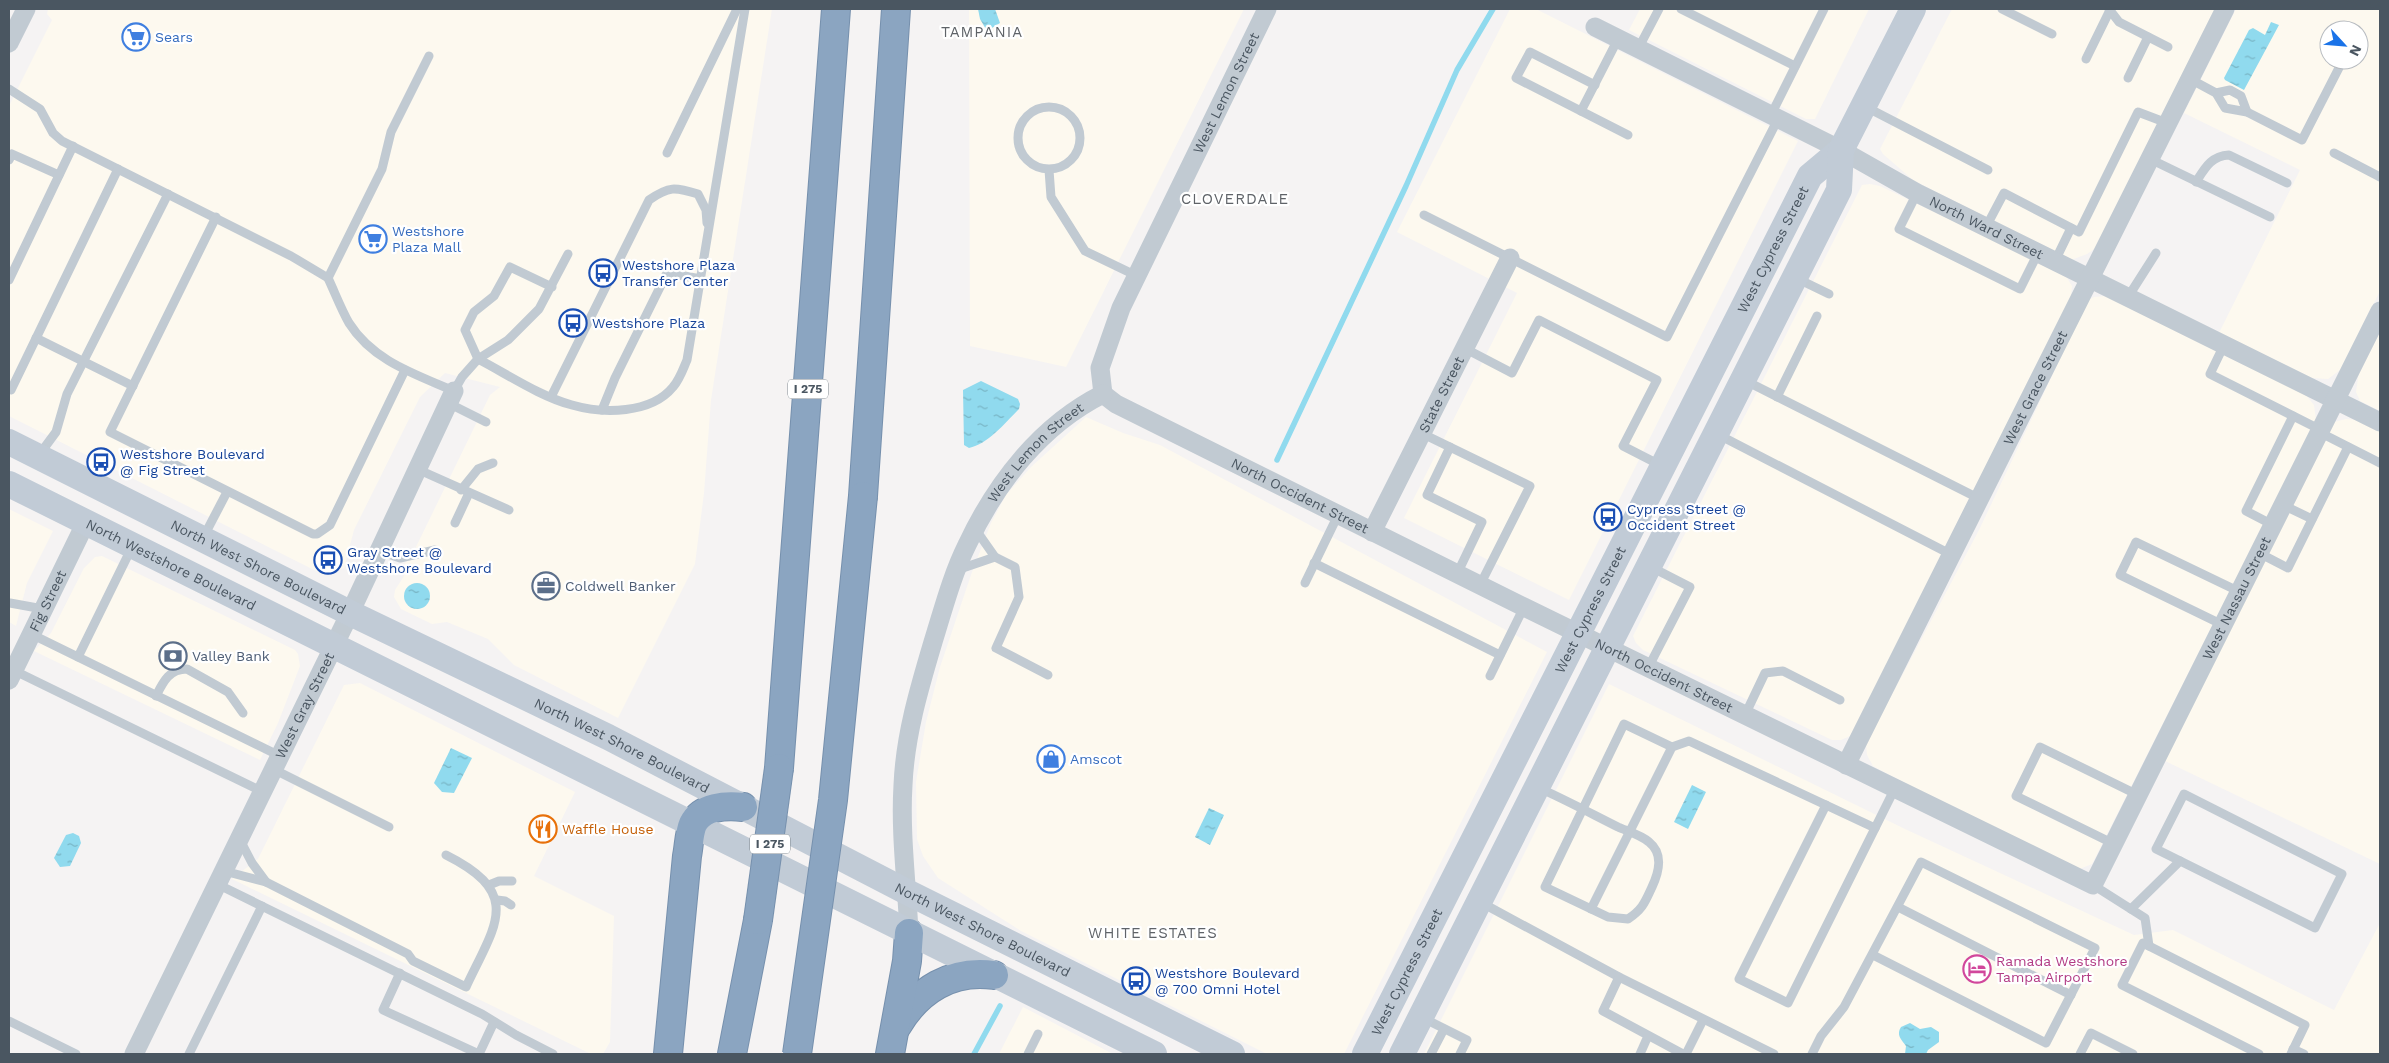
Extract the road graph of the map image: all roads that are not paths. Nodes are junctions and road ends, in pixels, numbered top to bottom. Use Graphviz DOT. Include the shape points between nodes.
graph roads {
  1 [pos="26,9"];
  2 [pos="736,9"];
  3 [pos="745,9"];
  4 [pos="836,9"];
  5 [pos="896,9"];
  6 [pos="1268,9"];
  7 [pos="1659,9"];
  8 [pos="1681,9"];
  9 [pos="1824,9"];
  10 [pos="1913,9"];
  11 [pos="2002,9"];
  12 [pos="2110,10"];
  13 [pos="2220,11"];
  14 [pos="1595,28"];
  15 [pos="2052,34"];
  16 [pos="2148,37"];
  17 [pos="1618,39"];
  18 [pos="9,43"];
  19 [pos="2168,47"];
  20 [pos="1638,49"];
  21 [pos="429,56"];
  22 [pos="2086,59"];
  23 [pos="1795,66"];
  24 [pos="2338,70"];
  25 [pos="2128,78"];
  26 [pos="2190,79"];
  27 [pos="1595,85"];
  28 [pos="9,89"];
  29 [pos="2216,93"];
  30 [pos="1864,106"];
  31 [pos="1581,111"];
  32 [pos="2247,112"];
  33 [pos="1774,117"];
  34 [pos="2167,123"];
  35 [pos="1628,135"];
  36 [pos="73,146"];
  37 [pos="1841,150"];
  38 [pos="667,153"];
  39 [pos="2334,153"];
  40 [pos="2150,159"];
  41 [pos="9,160"];
  42 [pos="118,169"];
  43 [pos="1049,170"];
  44 [pos="1988,170"];
  45 [pos="59,175"];
  46 [pos="2380,177"];
  47 [pos="2196,182"];
  48 [pos="2287,183"];
  49 [pos="1916,193"];
  50 [pos="168,194"];
  51 [pos="1424,215"];
  52 [pos="216,217"];
  53 [pos="2270,217"];
  54 [pos="1986,227"];
  55 [pos="2072,228"];
  56 [pos="708,235"];
  57 [pos="2156,252"];
  58 [pos="2038,253"];
  59 [pos="568,254"];
  60 [pos="1510,258"];
  61 [pos="2055,261"];
  62 [pos="1137,276"];
  63 [pos="328,278"];
  64 [pos="1795,278"];
  65 [pos="2089,278"];
  66 [pos="701,279"];
  67 [pos="9,280"];
  68 [pos="552,287"];
  69 [pos="1829,294"];
  70 [pos="2128,298"];
  71 [pos="1817,316"];
  72 [pos="2378,320"];
  73 [pos="36,338"];
  74 [pos="2224,345"];
  75 [pos="1464,348"];
  76 [pos="478,360"];
  77 [pos="83,361"];
  78 [pos="405,370"];
  79 [pos="1743,380"];
  80 [pos="133,386"];
  81 [pos="9,389"];
  82 [pos="1103,394"];
  83 [pos="450,397"];
  84 [pos="551,397"];
  85 [pos="1777,397"];
  86 [pos="2336,400"];
  87 [pos="602,410"];
  88 [pos="2293,416"];
  89 [pos="486,422"];
  90 [pos="2380,422"];
  91 [pos="2320,431"];
  92 [pos="1421,433"];
  93 [pos="1716,434"];
  94 [pos="9,442"];
  95 [pos="1450,447"];
  96 [pos="2348,447"];
  97 [pos="38,457"];
  98 [pos="493,463"];
  99 [pos="2380,463"];
  100 [pos="1662,466"];
  101 [pos="417,469"];
  102 [pos="9,484"];
  103 [pos="465,491"];
  104 [pos="227,492"];
  105 [pos="1980,499"];
  106 [pos="2283,505"];
  107 [pos="509,510"];
  108 [pos="1338,515"];
  109 [pos="2312,519"];
  110 [pos="86,522"];
  111 [pos="455,523"];
  112 [pos="2273,525"];
  113 [pos="975,529"];
  114 [pos="1372,532"];
  115 [pos="203,539"];
  116 [pos="133,545"];
  117 [pos="379,550"];
  118 [pos="435,550"];
  119 [pos="2259,553"];
  120 [pos="1952,555"];
  121 [pos="995,557"];
  122 [pos="1314,563"];
  123 [pos="1648,566"];
  124 [pos="957,570"];
  125 [pos="1457,574"];
  126 [pos="1305,583"];
  127 [pos="1480,585"];
  128 [pos="2240,592"];
  129 [pos="10,603"];
  130 [pos="1524,608"];
  131 [pos="43,609"];
  132 [pos="350,613"];
  133 [pos="2223,625"];
  134 [pos="31,634"];
  135 [pos="1578,634"];
  136 [pos="334,645"];
  137 [pos="1606,648"];
  138 [pos="1500,655"];
  139 [pos="78,657"];
  140 [pos="1648,668"];
  141 [pos="11,675"];
  142 [pos="1048,675"];
  143 [pos="1490,676"];
  144 [pos="156,696"];
  145 [pos="1840,700"];
  146 [pos="242,713"];
  147 [pos="1745,715"];
  148 [pos="1672,747"];
  149 [pos="276,763"];
  150 [pos="1846,765"];
  151 [pos="1537,786"];
  152 [pos="1895,788"];
  153 [pos="263,792"];
  154 [pos="2138,794"];
  155 [pos="1826,805"];
  156 [pos="743,807"];
  157 [pos="1582,808"];
  158 [pos="693,824"];
  159 [pos="389,826"];
  160 [pos="1875,828"];
  161 [pos="1629,832"];
  162 [pos="240,838"];
  163 [pos="2114,844"];
  164 [pos="446,855"];
  165 [pos="2180,861"];
  166 [pos="220,877"];
  167 [pos="512,881"];
  168 [pos="266,882"];
  169 [pos="489,885"];
  170 [pos="2093,885"];
  171 [pos="1450,886"];
  172 [pos="907,892"];
  173 [pos="497,900"];
  174 [pos="1479,902"];
  175 [pos="262,906"];
  176 [pos="511,906"];
  177 [pos="1898,907"];
  178 [pos="1591,909"];
  179 [pos="2132,909"];
  180 [pos="909,933"];
  181 [pos="2149,946"];
  182 [pos="1873,956"];
  183 [pos="400,974"];
  184 [pos="994,975"];
  185 [pos="1619,977"];
  186 [pos="2071,995"];
  187 [pos="1703,1020"];
  188 [pos="9,1021"];
  189 [pos="494,1022"];
  190 [pos="1432,1023"];
  191 [pos="897,1028"];
  192 [pos="1038,1034"];
  193 [pos="1648,1036"];
  194 [pos="2292,1052"];
  195 [pos="76,1054"];
  196 [pos="134,1054"];
  197 [pos="189,1054"];
  198 [pos="479,1054"];
  199 [pos="553,1054"];
  200 [pos="668,1054"];
  201 [pos="732,1054"];
  202 [pos="797,1054"];
  203 [pos="890,1054"];
  204 [pos="1028,1054"];
  205 [pos="1154,1054"];
  206 [pos="1232,1054"];
  207 [pos="1365,1054"];
  208 [pos="1402,1054"];
  209 [pos="1431,1054"];
  210 [pos="1460,1054"];
  211 [pos="1640,1054"];
  212 [pos="1684,1054"];
  213 [pos="1774,1054"];
  214 [pos="1812,1054"];
  215 [pos="2080,1054"];
  216 [pos="2133,1054"];
  217 [pos="2259,1054"];
  218 [pos="2304,1054"];
  1 -- 18 [label="street"];
  2 -- 38 [label="lane"];
  3 -- 56 [label="lane"];
  4 -- 201 [label="highway, I 275, bridge" via="779,768 758,920"];
  5 -- 202 [label="highway, bridge" via="863,496 834,800"];
  6 -- 62 [label="street, West Lemon Street"];
  7 -- 20 [label="lane"];
  8 -- 23 [label="lane"];
  9 -- 23 [label="lane"];
  10 -- 30 [label="main road, West Cypress Street"];
  11 -- 15 [label="lane"];
  12 -- 16 [label="lane" via="2118,22"];
  12 -- 22 [label="lane"];
  13 -- 26 [label="street, West Grace Street"];
  14 -- 17 [label="street, North Ward Street"];
  16 -- 19 [label="lane"];
  16 -- 25 [label="lane"];
  17 -- 20 [label="street, North Ward Street"];
  17 -- 27 [label="lane"];
  20 -- 33 [label="street, North Ward Street"];
  21 -- 63 [label="lane" via="391,132 382,169"];
  23 -- 33 [label="lane"];
  24 -- 32 [label="lane" via="2302,140"];
  26 -- 29 [label="lane"];
  26 -- 34 [label="street, West Grace Street"];
  27 -- 31 [label="lane"];
  27 -- 31 [label="lane" via="1530,52 1516,78"];
  28 -- 36 [label="lane" via="40,109 53,133"];
  29 -- 32 [label="lane" via="2226,108"];
  29 -- 32 [label="lane" via="2230,90 2241,96"];
  30 -- 37 [label="main road, West Cypress Street"];
  30 -- 44 [label="lane"];
  31 -- 35 [label="lane"];
  33 -- 37 [label="street, North Ward Street"];
  33 -- 60 [label="lane" via="1667,337"];
  34 -- 40 [label="street, West Grace Street"];
  34 -- 55 [label="lane" via="2138,112 2078,232"];
  36 -- 42 [label="lane"];
  36 -- 45 [label="lane"];
  37 -- 49 [label="street, North Ward Street"];
  37 -- 64 [label="main road, West Cypress Street" via="1839,190"];
  37 -- 100 [label="main road, West Cypress Street" via="1810,176"];
  39 -- 46 [label="lane"];
  40 -- 47 [label="lane"];
  40 -- 65 [label="street, West Grace Street"];
  41 -- 45 [label="lane" via="12,154"];
  42 -- 50 [label="lane"];
  42 -- 73 [label="lane"];
  43 -- 43 [label="lane" via="1069,163 1076,155 1080,134 1071,115 1052,107 1032,112 1020,128 1018,138 1024,156 1031,164"];
  43 -- 62 [label="lane" via="1051,197 1085,251"];
  45 -- 67 [label="lane"];
  47 -- 48 [label="lane" via="2209,162 2229,154"];
  47 -- 53 [label="lane"];
  49 -- 54 [label="street, North Ward Street"];
  49 -- 58 [label="lane" via="1899,229 2020,289"];
  50 -- 52 [label="lane"];
  50 -- 77 [label="lane"];
  51 -- 60 [label="lane"];
  52 -- 63 [label="lane"];
  52 -- 80 [label="lane"];
  54 -- 55 [label="lane" via="2004,194"];
  54 -- 58 [label="street, North Ward Street"];
  55 -- 61 [label="lane"];
  56 -- 66 [label="lane"];
  56 -- 84 [label="lane" via="706,210 698,194 678,188 663,190 649,200"];
  57 -- 70 [label="lane"];
  58 -- 61 [label="street, North Ward Street"];
  59 -- 68 [label="lane, West Gray Street"];
  60 -- 75 [label="street, State Street"];
  61 -- 65 [label="street, North Ward Street"];
  62 -- 82 [label="street, West Lemon Street" via="1121,308 1100,368"];
  63 -- 78 [label="lane" via="349,323 363,341"];
  64 -- 69 [label="lane"];
  64 -- 79 [label="main road, West Cypress Street"];
  65 -- 70 [label="street, North Ward Street"];
  65 -- 105 [label="street, West Grace Street"];
  66 -- 87 [label="lane" via="667,273"];
  66 -- 87 [label="lane" via="687,360 673,388 660,399 647,404"];
  68 -- 76 [label="lane, West Gray Street" via="538,309 508,340"];
  68 -- 76 [label="lane" via="510,267 494,296 474,312 465,330"];
  70 -- 74 [label="street, North Ward Street"];
  71 -- 85 [label="lane"];
  72 -- 86 [label="street, West Nassau Street"];
  73 -- 77 [label="lane"];
  73 -- 81 [label="lane"];
  74 -- 86 [label="street, North Ward Street"];
  74 -- 88 [label="lane" via="2210,374"];
  75 -- 92 [label="street, State Street"];
  75 -- 100 [label="lane" via="1512,373 1539,320 1657,380 1623,446"];
  76 -- 83 [label="lane, West Gray Street"];
  76 -- 84 [label="lane"];
  77 -- 80 [label="lane"];
  77 -- 97 [label="lane" via="67,394 56,432"];
  78 -- 83 [label="lane"];
  78 -- 104 [label="lane" via="330,525 322,532 312,534"];
  79 -- 85 [label="lane"];
  79 -- 93 [label="main road, West Cypress Street"];
  80 -- 104 [label="lane" via="110,432"];
  82 -- 108 [label="street, North Occident Street" via="1116,404"];
  82 -- 113 [label="street, West Lemon Street" via="1060,420 1032,447 1006,477"];
  83 -- 89 [label="lane"];
  83 -- 101 [label="street, West Gray Street"];
  84 -- 87 [label="lane" via="570,405"];
  85 -- 105 [label="lane"];
  86 -- 90 [label="street, North Ward Street"];
  86 -- 91 [label="street, West Nassau Street"];
  88 -- 91 [label="lane"];
  88 -- 112 [label="lane" via="2246,511"];
  91 -- 96 [label="lane"];
  91 -- 106 [label="street, West Nassau Street"];
  92 -- 95 [label="lane"];
  92 -- 114 [label="street, State Street"];
  93 -- 120 [label="lane"];
  93 -- 123 [label="main road, West Cypress Street"];
  94 -- 97 [label="main road, North West Shore Boulevard"];
  95 -- 125 [label="lane" via="1427,495 1482,522"];
  95 -- 127 [label="lane" via="1530,486"];
  96 -- 99 [label="lane"];
  96 -- 109 [label="lane"];
  97 -- 115 [label="main road, North West Shore Boulevard"];
  98 -- 103 [label="lane" via="478,469"];
  100 -- 135 [label="main road, West Cypress Street"];
  101 -- 103 [label="lane"];
  101 -- 117 [label="street, West Gray Street"];
  102 -- 110 [label="main road, North Westshore Boulevard"];
  103 -- 107 [label="lane"];
  103 -- 111 [label="lane"];
  104 -- 115 [label="lane"];
  105 -- 120 [label="street, West Grace Street"];
  106 -- 109 [label="lane"];
  106 -- 112 [label="street, West Nassau Street"];
  108 -- 114 [label="street, North Occident Street"];
  108 -- 122 [label="lane"];
  109 -- 119 [label="lane" via="2288,568"];
  110 -- 116 [label="main road, North Westshore Boulevard"];
  110 -- 131 [label="street, Fig Street"];
  112 -- 119 [label="street, West Nassau Street"];
  113 -- 121 [label="lane"];
  113 -- 124 [label="street, West Lemon Street"];
  114 -- 125 [label="street, North Occident Street"];
  115 -- 132 [label="main road, North West Shore Boulevard"];
  116 -- 136 [label="main road, North Westshore Boulevard"];
  116 -- 139 [label="lane"];
  117 -- 118 [label="lane" via="400,558"];
  117 -- 132 [label="street, West Gray Street"];
  119 -- 128 [label="street, West Nassau Street"];
  120 -- 150 [label="street, West Grace Street"];
  121 -- 124 [label="lane"];
  121 -- 142 [label="lane" via="1016,567 1019,597 996,648"];
  122 -- 126 [label="lane"];
  122 -- 138 [label="lane"];
  123 -- 137 [label="main road, West Cypress Street"];
  123 -- 140 [label="lane" via="1690,587"];
  124 -- 172 [label="street, West Lemon Street" via="922,678 905,756 902,814"];
  125 -- 127 [label="street, North Occident Street"];
  127 -- 130 [label="street, North Occident Street"];
  128 -- 133 [label="street, West Nassau Street"];
  128 -- 133 [label="lane" via="2136,542 2120,575"];
  129 -- 131 [label="lane"];
  130 -- 135 [label="street, North Occident Street"];
  130 -- 138 [label="lane"];
  131 -- 134 [label="street, Fig Street"];
  132 -- 136 [label="street, West Gray Street"];
  132 -- 156 [label="main road, North West Shore Boulevard" via="608,737"];
  133 -- 154 [label="street, West Nassau Street"];
  134 -- 139 [label="lane"];
  134 -- 141 [label="street, Fig Street"];
  135 -- 137 [label="street, North Occident Street"];
  135 -- 171 [label="main road, West Cypress Street"];
  136 -- 149 [label="street, West Gray Street"];
  136 -- 158 [label="main road"];
  137 -- 140 [label="street, North Occident Street"];
  137 -- 151 [label="main road, West Cypress Street"];
  138 -- 143 [label="lane"];
  139 -- 144 [label="lane"];
  140 -- 147 [label="street, North Occident Street"];
  141 -- 153 [label="lane"];
  144 -- 146 [label="lane" via="171,673 187,669 228,692"];
  144 -- 149 [label="lane"];
  145 -- 147 [label="lane" via="1783,670 1765,673"];
  147 -- 150 [label="street, North Occident Street"];
  148 -- 155 [label="lane" via="1689,741"];
  148 -- 157 [label="lane" via="1624,724"];
  148 -- 161 [label="lane"];
  149 -- 153 [label="street, West Gray Street"];
  149 -- 159 [label="lane"];
  150 -- 152 [label="street, North Occident Street"];
  151 -- 157 [label="lane"];
  151 -- 174 [label="main road, West Cypress Street"];
  152 -- 160 [label="lane"];
  152 -- 170 [label="street, North Occident Street"];
  153 -- 162 [label="street, West Gray Street"];
  154 -- 163 [label="street, West Nassau Street"];
  154 -- 163 [label="lane" via="2040,747 2016,796"];
  155 -- 160 [label="lane"];
  155 -- 160 [label="lane" via="1739,979 1788,1003"];
  156 -- 158 [label="highway" via="716,807"];
  156 -- 172 [label="main road, North West Shore Boulevard"];
  157 -- 161 [label="lane"];
  157 -- 178 [label="lane" via="1545,887"];
  158 -- 180 [label="main road"];
  158 -- 200 [label="highway" via="687,856"];
  161 -- 178 [label="lane"];
  161 -- 178 [label="lane" via="1650,842 1659,859 1660,871 1641,910 1628,919 1608,917"];
  162 -- 166 [label="street, West Gray Street"];
  162 -- 168 [label="lane"];
  163 -- 170 [label="street, West Nassau Street"];
  164 -- 169 [label="lane" via="467,866"];
  165 -- 165 [label="lane" via="2315,928 2342,874 2184,794 2156,849"];
  165 -- 179 [label="lane"];
  166 -- 168 [label="lane"];
  166 -- 175 [label="lane"];
  166 -- 196 [label="street, West Gray Street"];
  167 -- 169 [label="lane"];
  168 -- 173 [label="lane" via="408,954 413,961 466,988 493,931"];
  169 -- 173 [label="lane"];
  170 -- 179 [label="lane"];
  171 -- 174 [label="main road"];
  171 -- 207 [label="main road, West Cypress Street"];
  172 -- 180 [label="street, West Lemon Street"];
  172 -- 206 [label="main road, North West Shore Boulevard"];
  173 -- 176 [label="lane"];
  174 -- 185 [label="lane"];
  174 -- 190 [label="main road, West Cypress Street"];
  175 -- 183 [label="lane"];
  175 -- 197 [label="lane"];
  177 -- 182 [label="lane"];
  177 -- 186 [label="lane"];
  177 -- 186 [label="lane" via="1921,862 2095,948"];
  179 -- 181 [label="lane" via="2145,918"];
  180 -- 184 [label="main road"];
  180 -- 191 [label="highway"];
  181 -- 194 [label="lane" via="2305,1025"];
  181 -- 217 [label="lane" via="2143,943 2122,985"];
  182 -- 186 [label="lane" via="2046,1043"];
  182 -- 214 [label="lane"];
  183 -- 189 [label="lane"];
  183 -- 198 [label="lane" via="383,1010"];
  184 -- 191 [label="highway" via="968,974 942,982 914,1003"];
  184 -- 205 [label="main road"];
  185 -- 187 [label="lane"];
  185 -- 193 [label="lane" via="1603,1011"];
  187 -- 212 [label="lane"];
  187 -- 213 [label="lane"];
  188 -- 195 [label="lane"];
  189 -- 198 [label="lane"];
  189 -- 199 [label="lane"];
  190 -- 208 [label="main road, West Cypress Street"];
  190 -- 209 [label="lane"];
  190 -- 210 [label="lane" via="1467,1040"];
  191 -- 203 [label="highway"];
  192 -- 204 [label="lane"];
  193 -- 211 [label="lane"];
  193 -- 212 [label="lane"];
  194 -- 218 [label="lane"];
  215 -- 216 [label="lane" via="2091,1033"];
}
